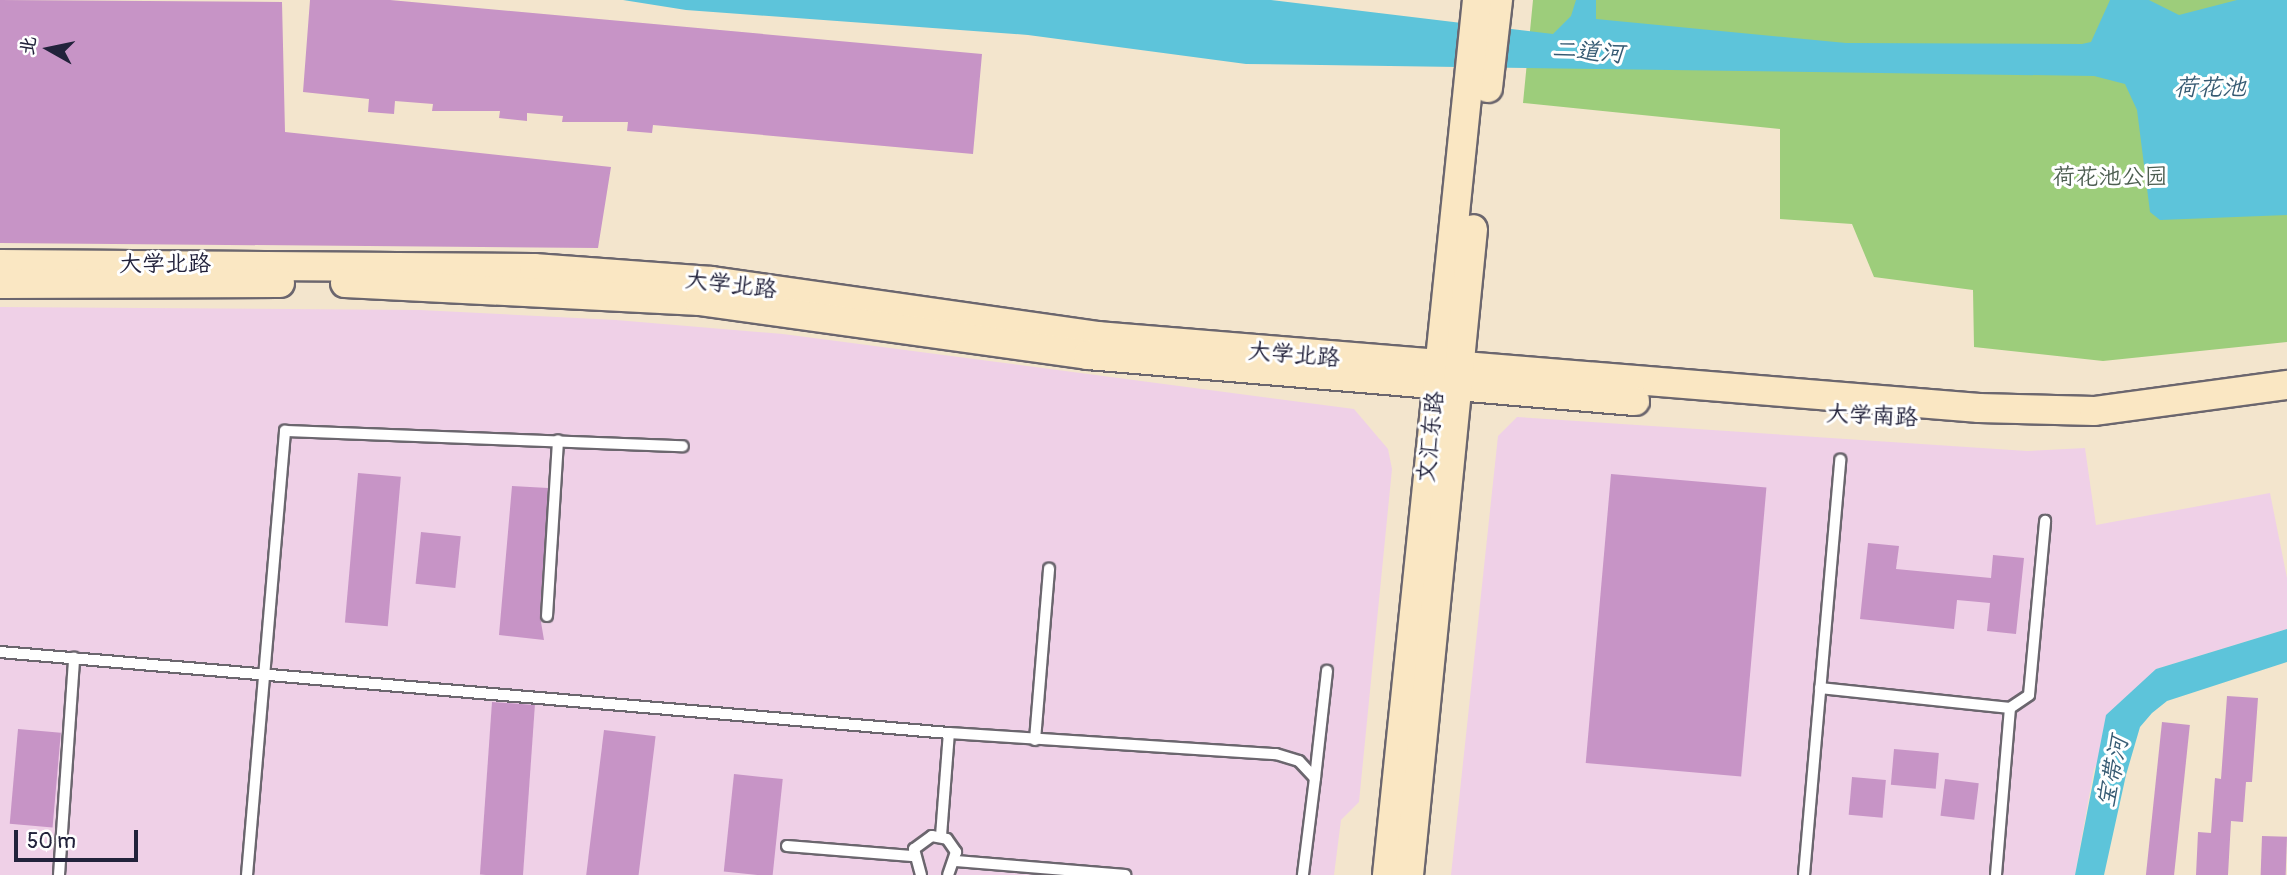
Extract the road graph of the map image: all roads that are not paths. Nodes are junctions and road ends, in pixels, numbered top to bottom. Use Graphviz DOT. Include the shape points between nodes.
graph roads {
  1 [pos="1487,6"];
  2 [pos="0,264"];
  3 [pos="0,284"];
  4 [pos="1447,379"];
  5 [pos="2287,385"];
  6 [pos="2287,401"];
  7 [pos="558,440"];
  8 [pos="682,446"];
  9 [pos="1840,460"];
  10 [pos="2045,521"];
  11 [pos="1049,569"];
  12 [pos="547,616"];
  13 [pos="0,652"];
  14 [pos="74,658"];
  15 [pos="1327,671"];
  16 [pos="265,675"];
  17 [pos="1820,688"];
  18 [pos="2010,708"];
  19 [pos="949,733"];
  20 [pos="1035,740"];
  21 [pos="1315,778"];
  22 [pos="941,836"];
  23 [pos="787,846"];
  24 [pos="912,856"];
  25 [pos="957,861"];
  26 [pos="59,875"];
  27 [pos="247,875"];
  28 [pos="921,875"];
  29 [pos="948,875"];
  30 [pos="1125,875"];
  31 [pos="1303,875"];
  32 [pos="1387,875"];
  33 [pos="1409,875"];
  34 [pos="1804,875"];
  35 [pos="1996,875"];
  1 -- 4 [label="street, 文汇东路"];
  2 -- 4 [label="street, 大学北路" via="534,268 712,281 1097,336"];
  3 -- 4 [label="street, 大学北路" via="344,283 687,300 1088,355"];
  4 -- 5 [label="street, 大学南路" via="2094,411"];
  4 -- 6 [label="street, 大学南路" via="2092,425"];
  4 -- 32 [label="street, 文汇东路"];
  4 -- 33 [label="street, 文汇东路"];
  7 -- 8 [label="lane"];
  7 -- 12 [label="lane"];
  7 -- 16 [label="lane" via="285,431"];
  9 -- 17 [label="lane"];
  10 -- 18 [label="lane" via="2029,695"];
  11 -- 20 [label="lane"];
  13 -- 14 [label="lane"];
  14 -- 16 [label="lane"];
  14 -- 26 [label="lane"];
  15 -- 21 [label="lane"];
  16 -- 19 [label="lane"];
  16 -- 27 [label="lane"];
  17 -- 18 [label="lane"];
  17 -- 34 [label="lane"];
  18 -- 35 [label="lane"];
  19 -- 20 [label="lane"];
  19 -- 22 [label="lane"];
  20 -- 21 [label="lane" via="1276,754 1299,761"];
  21 -- 31 [label="lane"];
  22 -- 24 [label="lane" via="925,838"];
  22 -- 25 [label="lane" via="953,845"];
  23 -- 24 [label="lane"];
  24 -- 28 [label="lane"];
  25 -- 29 [label="lane"];
  25 -- 30 [label="lane"];
}
